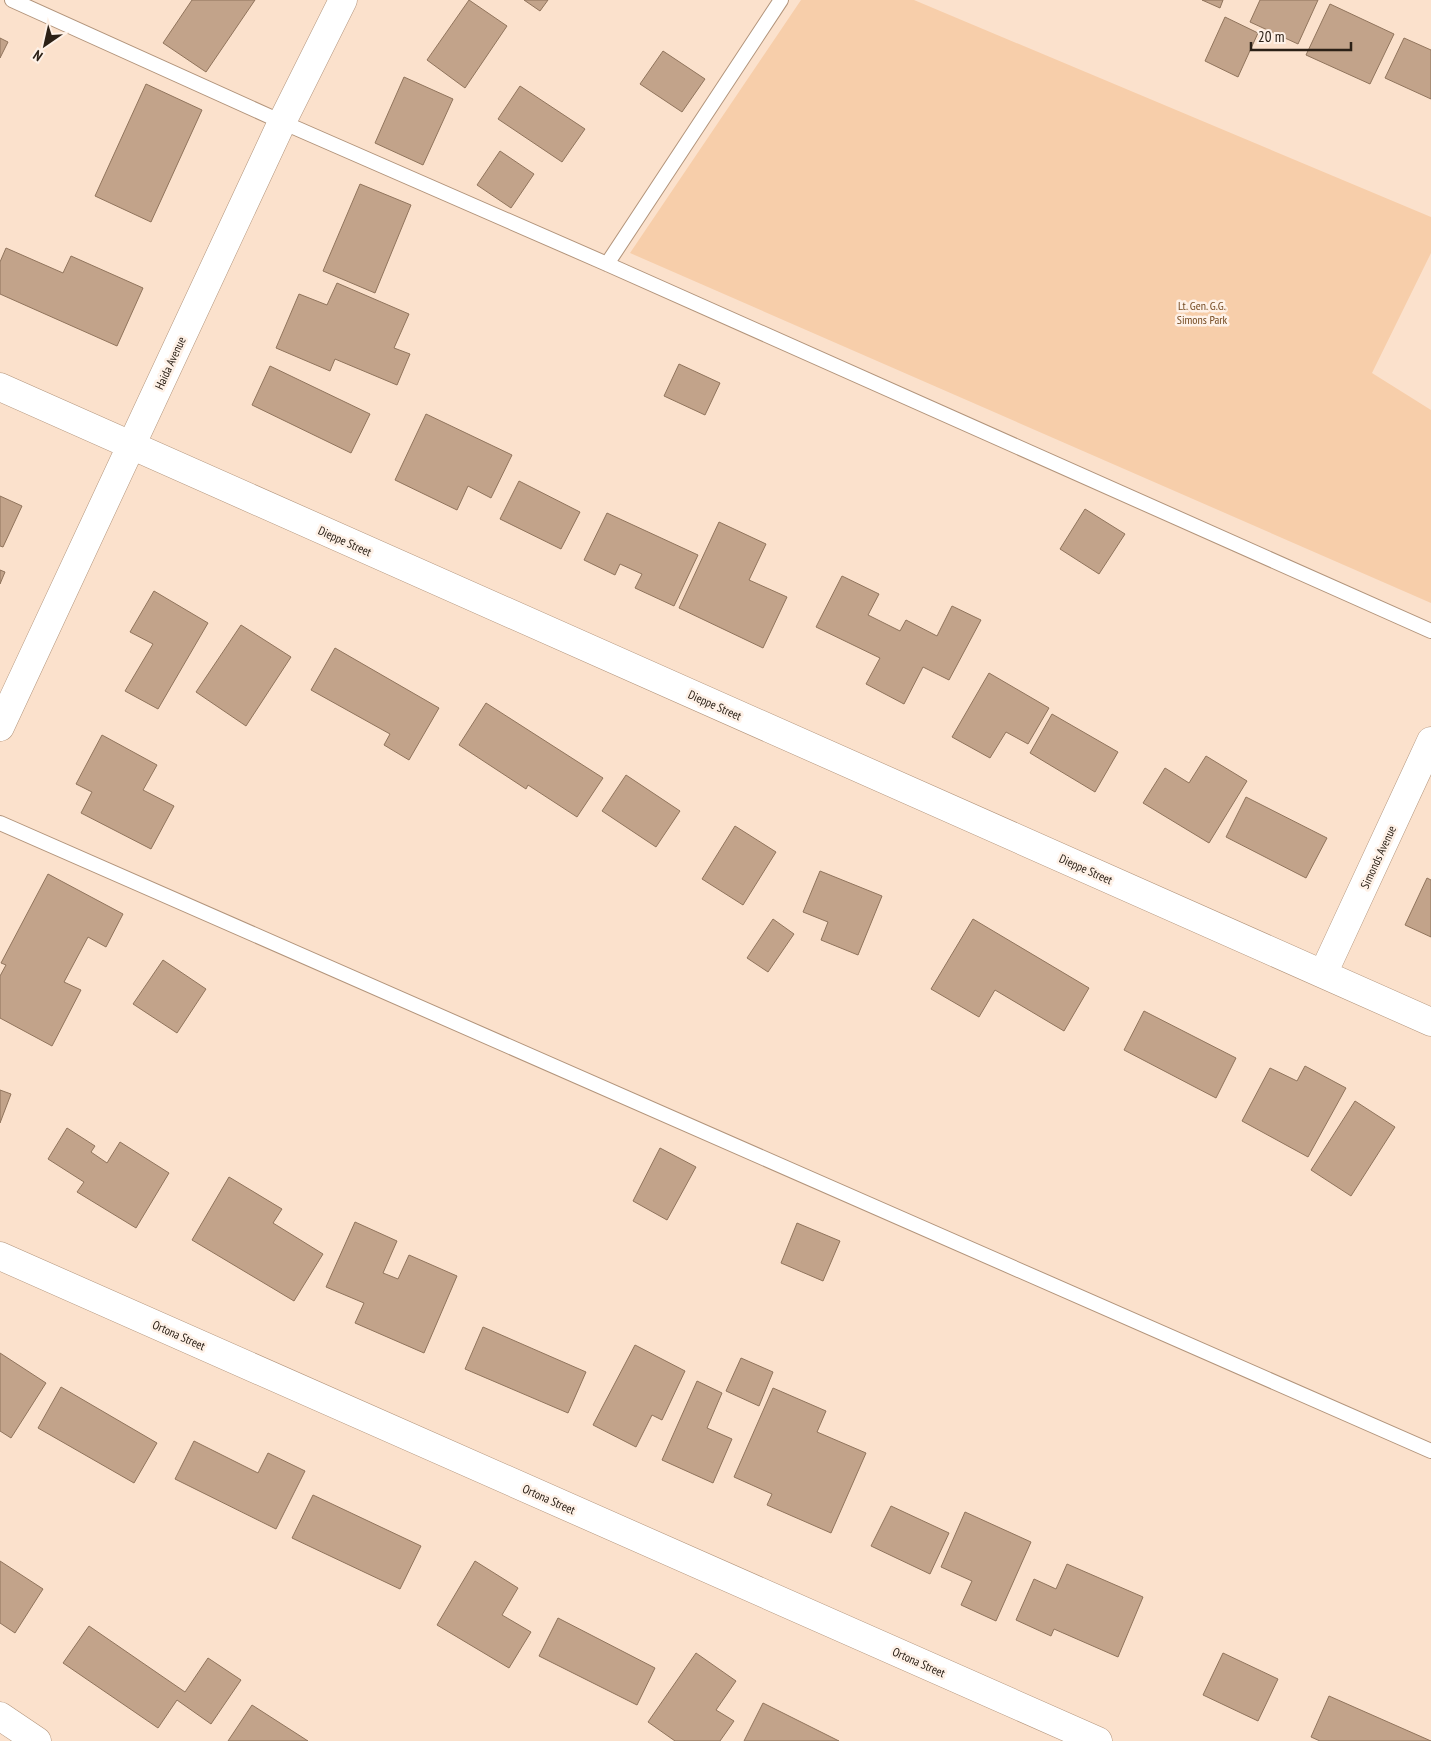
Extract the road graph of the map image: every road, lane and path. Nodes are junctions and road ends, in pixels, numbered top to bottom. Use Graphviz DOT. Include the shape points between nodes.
graph roads {
  1 [pos="12,0"];
  2 [pos="343,0"];
  3 [pos="781,0"];
  4 [pos="282,122"];
  5 [pos="606,264"];
  6 [pos="0,387"];
  7 [pos="131,446"];
  8 [pos="1431,631"];
  9 [pos="0,728"];
  10 [pos="1431,740"];
  11 [pos="0,823"];
  12 [pos="1323,974"];
  13 [pos="1431,1022"];
  14 [pos="0,1256"];
  15 [pos="1431,1450"];
  16 [pos="0,1716"];
  17 [pos="37,1741"];
  18 [pos="1098,1741"];
  1 -- 4 [label="lane"];
  2 -- 4 [label="street, Haida Avenue"];
  3 -- 5 [label="lane"];
  4 -- 5 [label="lane"];
  4 -- 7 [label="street, Haida Avenue"];
  5 -- 8 [label="lane"];
  6 -- 7 [label="street, Dieppe Street"];
  7 -- 9 [label="street, Haida Avenue"];
  7 -- 12 [label="street, Dieppe Street"];
  10 -- 12 [label="street, Simonds Avenue"];
  11 -- 15 [label="lane"];
  12 -- 13 [label="street, Dieppe Street"];
  14 -- 18 [label="street, Ortona Street"];
  16 -- 17 [label="street"];
}
